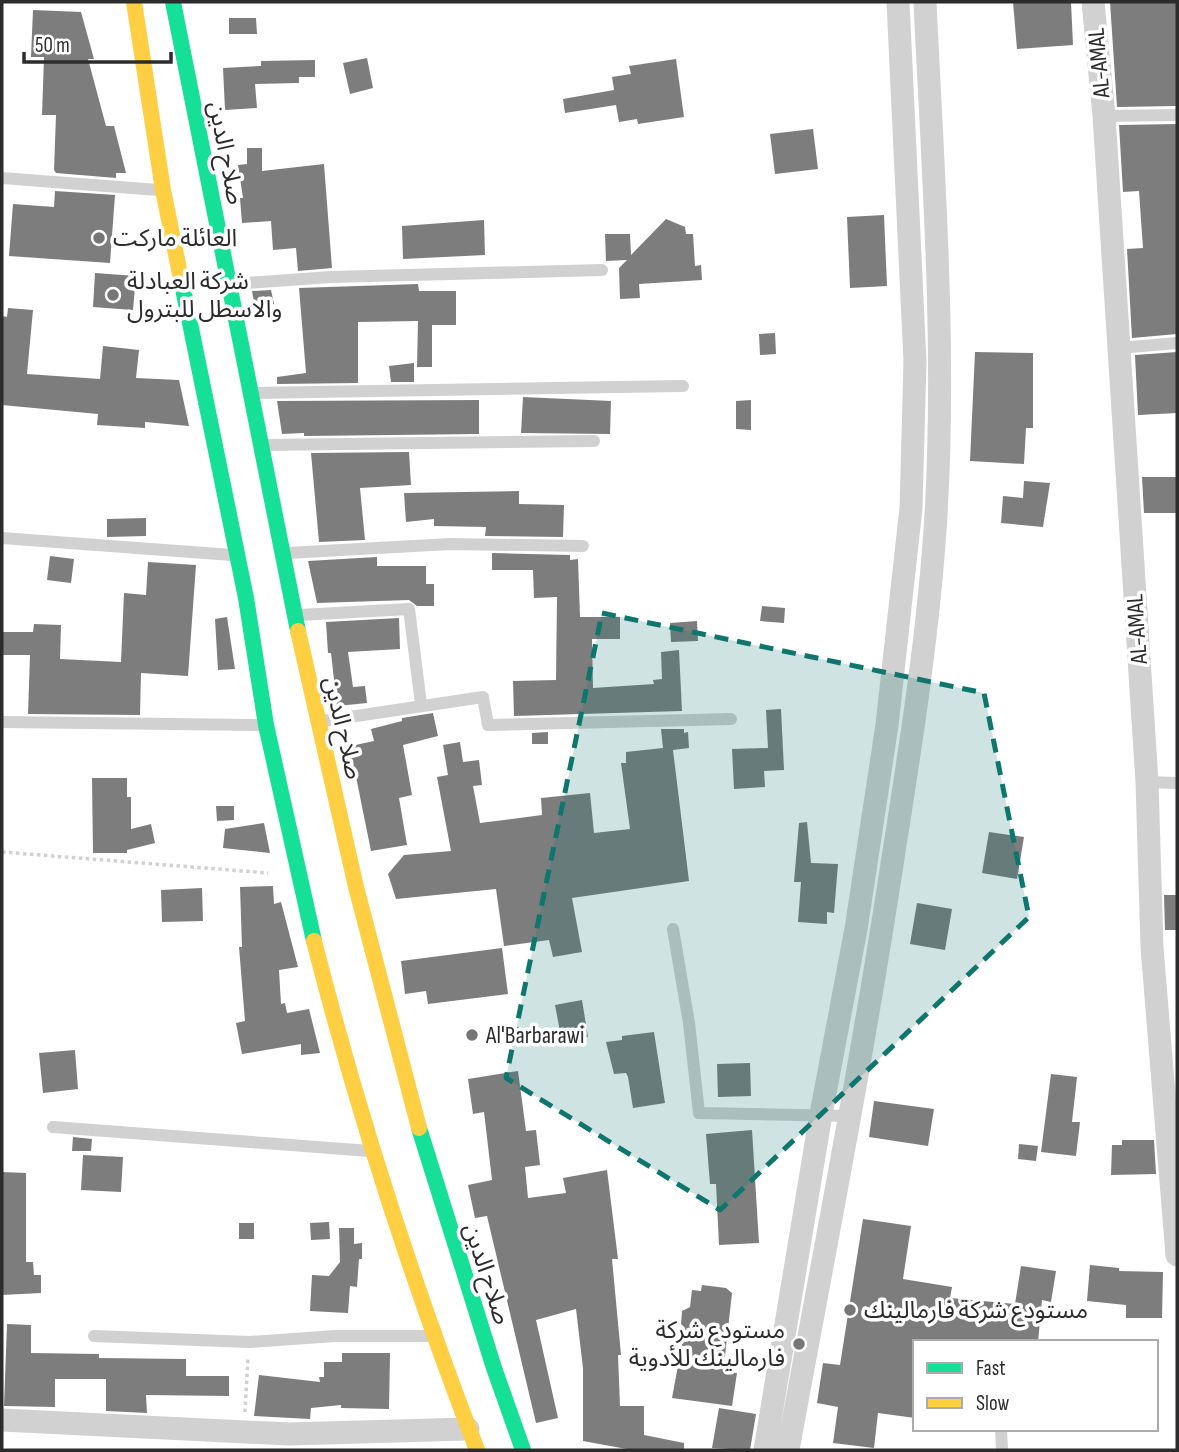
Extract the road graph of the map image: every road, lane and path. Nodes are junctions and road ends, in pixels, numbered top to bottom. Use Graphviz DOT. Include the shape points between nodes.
graph roads {
  1 [pos="134,2"];
  2 [pos="173,2"];
  3 [pos="898,2"];
  4 [pos="925,2"];
  5 [pos="1093,2"];
  6 [pos="1177,115"];
  7 [pos="1104,116"];
  8 [pos="2,178"];
  9 [pos="163,190"];
  10 [pos="602,270"];
  11 [pos="228,285"];
  12 [pos="1177,343"];
  13 [pos="1119,348"];
  14 [pos="683,386"];
  15 [pos="250,393"];
  16 [pos="594,441"];
  17 [pos="260,444"];
  18 [pos="2,538"];
  19 [pos="583,546"];
  20 [pos="283,553"];
  21 [pos="236,555"];
  22 [pos="294,616"];
  23 [pos="421,704"];
  24 [pos="731,719"];
  25 [pos="319,721"];
  26 [pos="2,722"];
  27 [pos="266,725"];
  28 [pos="1147,782"];
  29 [pos="1177,783"];
  30 [pos="346,842"];
  31 [pos="2,852"];
  32 [pos="293,854"];
  33 [pos="328,859"];
  34 [pos="311,864"];
  35 [pos="297,875"];
  36 [pos="673,929"];
  37 [pos="821,1114"];
  38 [pos="849,1116"];
  39 [pos="53,1127"];
  40 [pos="375,1152"];
  41 [pos="1177,1255"];
  42 [pos="94,1336"];
  43 [pos="433,1336"];
  44 [pos="249,1342"];
  45 [pos="2,1420"];
  46 [pos="1001,1431"];
  47 [pos="244,1432"];
  48 [pos="472,1440"];
  49 [pos="289,1442"];
  50 [pos="523,1450"];
  51 [pos="765,1450"];
  52 [pos="788,1450"];
  53 [pos="1002,1450"];
  1 -- 9 [label="highway"];
  2 -- 11 [label="highway, صلاح الدين"];
  3 -- 37 [label="street" via="915,362 911,508 887,725 859,915"];
  4 -- 38 [label="street" via="939,271 936,519 911,748"];
  5 -- 7 [label="street, AL-AMAL"];
  6 -- 7 [label="lane"];
  7 -- 13 [label="street, AL-AMAL"];
  8 -- 9 [label="lane"];
  9 -- 21 [label="highway"];
  10 -- 11 [label="lane" via="331,277"];
  11 -- 15 [label="highway, صلاح الدين"];
  12 -- 13 [label="lane"];
  13 -- 28 [label="street, AL-AMAL"];
  14 -- 15 [label="lane"];
  15 -- 17 [label="highway, صلاح الدين"];
  16 -- 17 [label="lane"];
  17 -- 20 [label="highway, صلاح الدين"];
  18 -- 21 [label="lane"];
  19 -- 20 [label="lane" via="450,544"];
  20 -- 22 [label="highway, صلاح الدين"];
  21 -- 27 [label="highway"];
  22 -- 23 [label="lane" via="409,609"];
  22 -- 25 [label="highway, صلاح الدين"];
  23 -- 24 [label="lane" via="482,697 488,725"];
  23 -- 25 [label="lane"];
  25 -- 30 [label="highway, صلاح الدين"];
  26 -- 27 [label="lane"];
  27 -- 32 [label="highway"];
  28 -- 29 [label="lane"];
  28 -- 41 [label="street, AL-AMAL" via="1152,947"];
  30 -- 33 [label="highway"];
  30 -- 50 [label="highway, صلاح الدين" via="445,1217"];
  31 -- 35 [label="path"];
  32 -- 34 [label="highway"];
  32 -- 35 [label="highway"];
  35 -- 40 [label="highway" via="340,1042"];
  36 -- 37 [label="lane" via="699,1113"];
  37 -- 38 [label="lane"];
  37 -- 51 [label="street"];
  38 -- 52 [label="street"];
  39 -- 40 [label="lane"];
  40 -- 43 [label="highway"];
  42 -- 44 [label="lane"];
  43 -- 44 [label="lane"];
  43 -- 48 [label="highway"];
  44 -- 47 [label="path"];
  45 -- 47 [label="street"];
  46 -- 53 [label="lane"];
  47 -- 49 [label="street"];
  48 -- 49 [label="street"];
}
